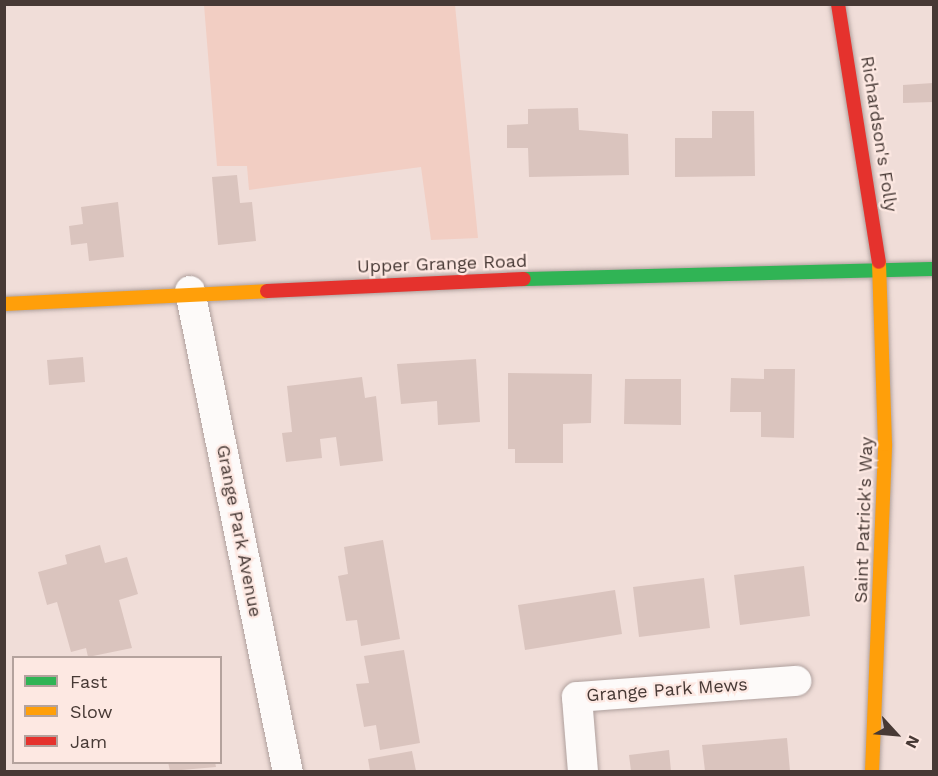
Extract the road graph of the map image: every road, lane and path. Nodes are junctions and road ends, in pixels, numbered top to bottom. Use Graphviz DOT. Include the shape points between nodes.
graph roads {
  1 [pos="838,4"];
  2 [pos="933,269"];
  3 [pos="880,270"];
  4 [pos="190,291"];
  5 [pos="4,303"];
  6 [pos="796,681"];
  7 [pos="288,771"];
  8 [pos="582,771"];
  9 [pos="872,771"];
  1 -- 3 [label="street, Richardson's Folly"];
  2 -- 3 [label="street, Upper Grange Road"];
  3 -- 4 [label="street, Upper Grange Road"];
  3 -- 9 [label="street, Saint Patrick's Way" via="885,444"];
  4 -- 5 [label="street, Upper Grange Road"];
  4 -- 7 [label="street, Grange Park Avenue"];
  6 -- 8 [label="street, Grange Park Mews" via="577,697"];
}
